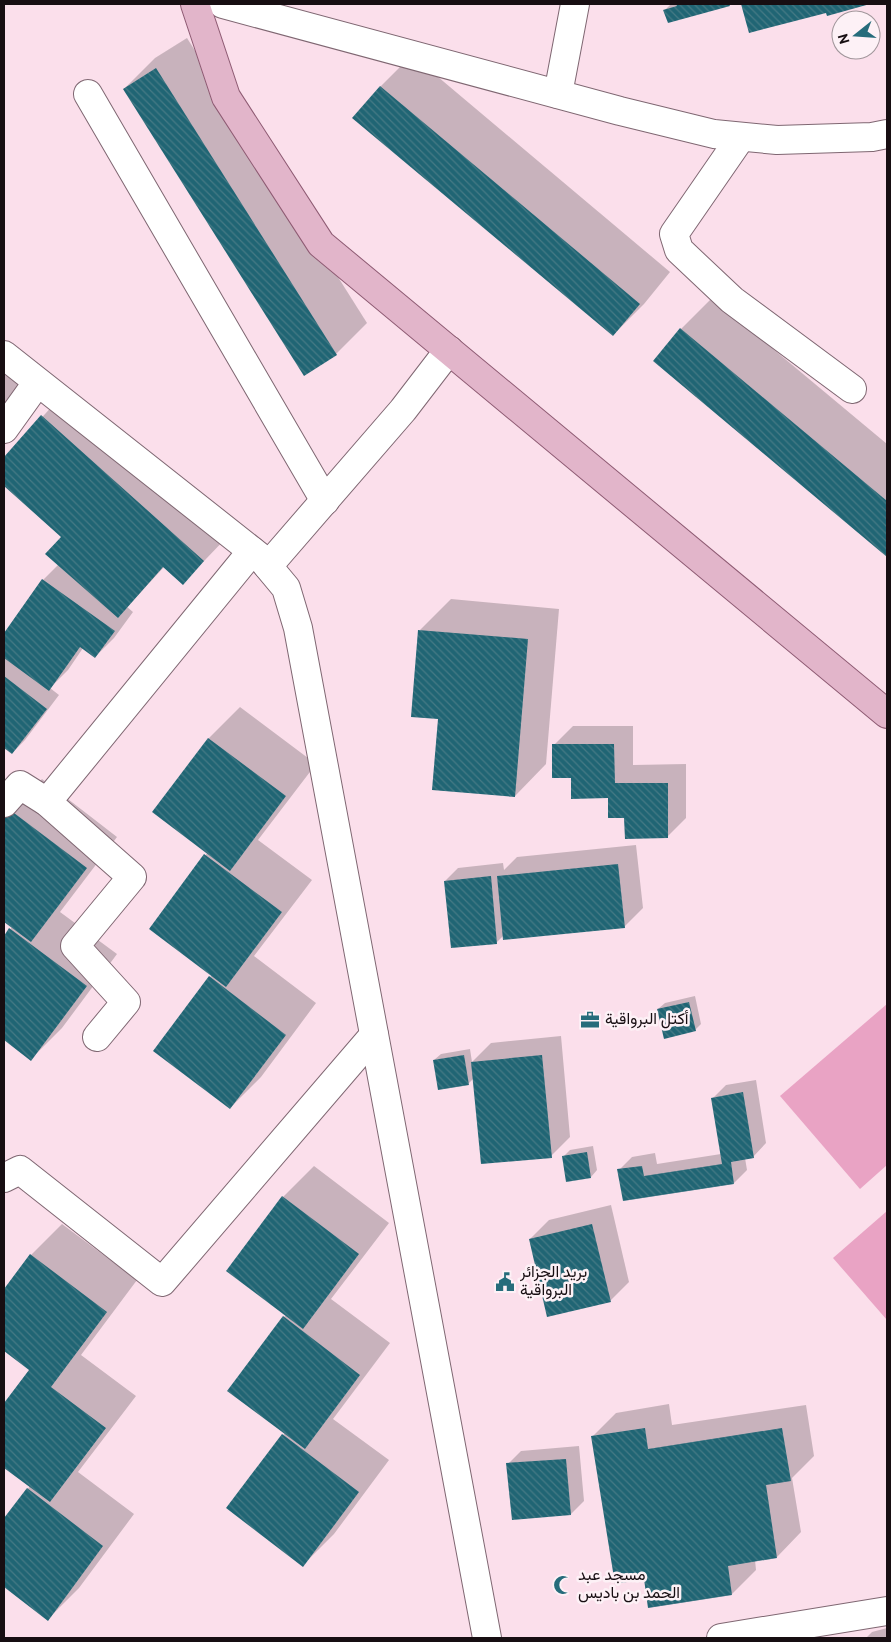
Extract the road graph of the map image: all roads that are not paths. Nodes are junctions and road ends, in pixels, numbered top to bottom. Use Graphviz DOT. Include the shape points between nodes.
graph roads {
  1 [pos="195,4"];
  2 [pos="224,4"];
  3 [pos="575,4"];
  4 [pos="88,94"];
  5 [pos="558,94"];
  6 [pos="887,134"];
  7 [pos="741,137"];
  8 [pos="449,350"];
  9 [pos="4,356"];
  10 [pos="37,383"];
  11 [pos="852,389"];
  12 [pos="4,428"];
  13 [pos="325,500"];
  14 [pos="260,558"];
  15 [pos="887,714"];
  16 [pos="47,802"];
  17 [pos="4,803"];
  18 [pos="374,1035"];
  19 [pos="97,1037"];
  20 [pos="4,1178"];
  21 [pos="887,1612"];
  22 [pos="767,1635"];
  23 [pos="487,1638"];
  24 [pos="720,1638"];
  1 -- 8 [label="main road" via="226,97 321,244"];
  2 -- 5 [label="street"];
  3 -- 5 [label="street"];
  4 -- 13 [label="street"];
  5 -- 7 [label="street" via="714,134"];
  6 -- 7 [label="street" via="777,140"];
  7 -- 11 [label="street" via="674,234 679,250 732,300"];
  8 -- 13 [label="street" via="403,410"];
  8 -- 15 [label="main road"];
  9 -- 10 [label="street"];
  10 -- 12 [label="street"];
  10 -- 14 [label="street"];
  13 -- 14 [label="street"];
  14 -- 16 [label="street"];
  14 -- 18 [label="street" via="286,588 298,628"];
  16 -- 17 [label="street" via="20,785"];
  16 -- 19 [label="street" via="132,877 75,946 126,1002"];
  18 -- 20 [label="street" via="162,1282 20,1170"];
  18 -- 23 [label="street"];
  21 -- 22 [label="street"];
  22 -- 24 [label="street"];
}
